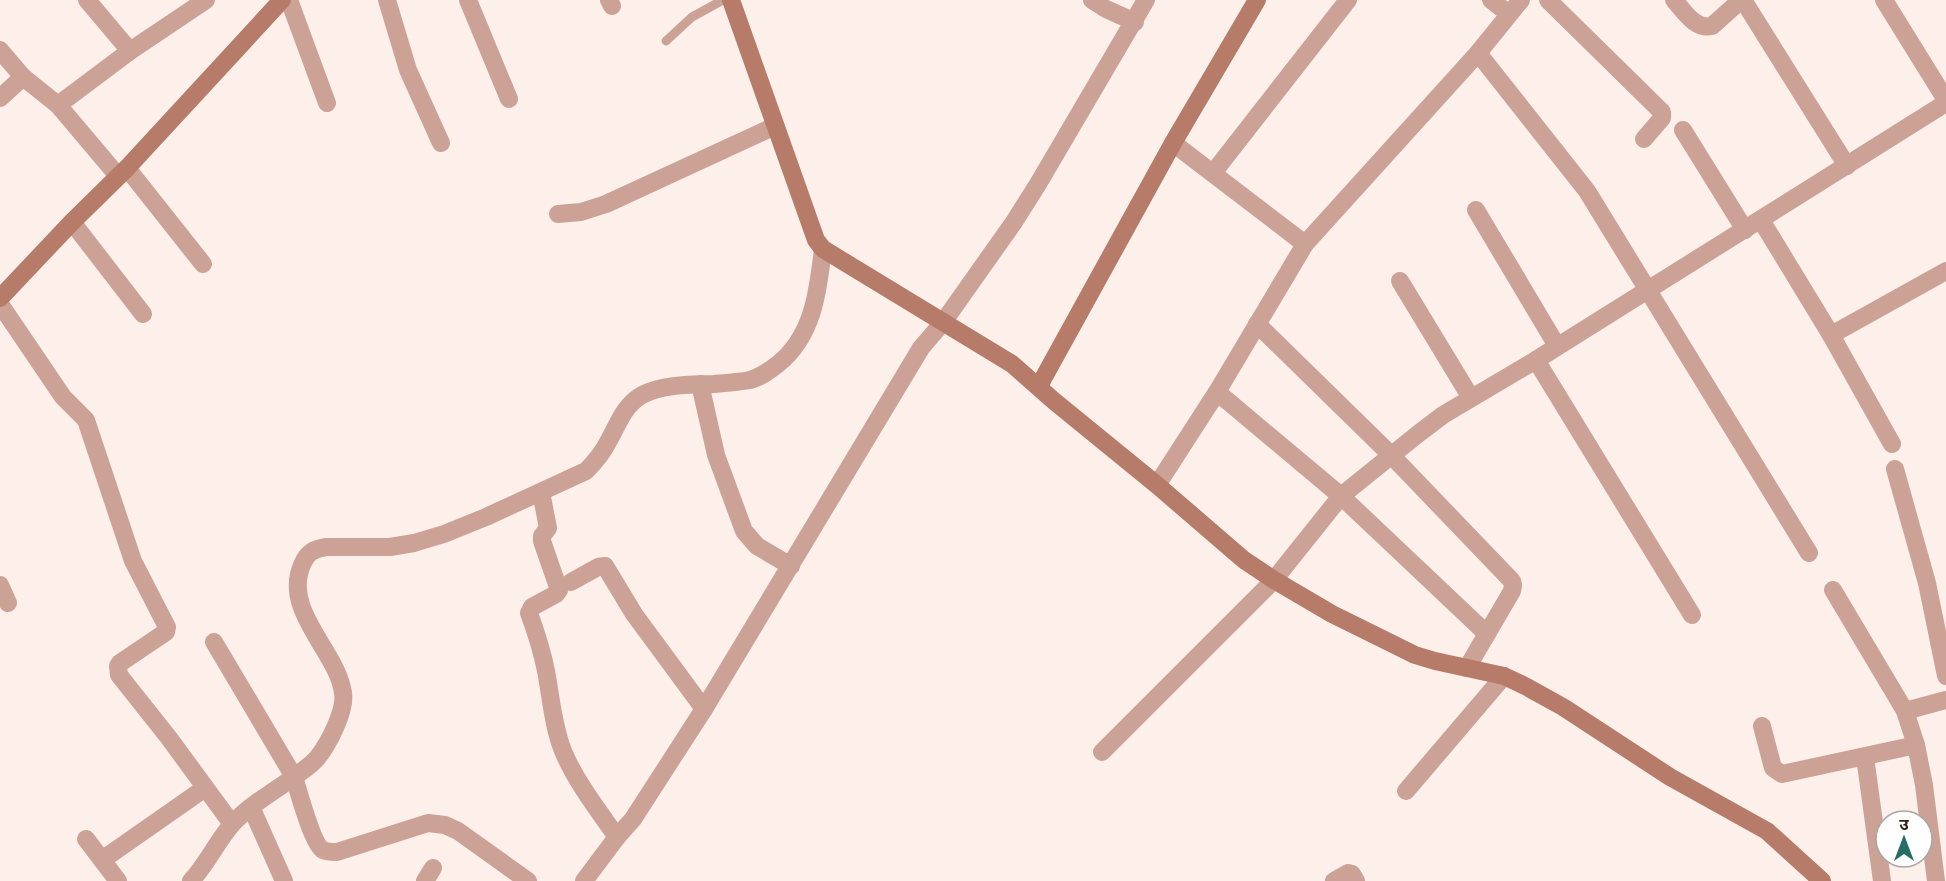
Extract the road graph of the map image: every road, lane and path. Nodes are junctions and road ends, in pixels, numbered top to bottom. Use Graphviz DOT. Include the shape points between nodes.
graph roads {
  1 [pos="87,0"];
  2 [pos="206,0"];
  3 [pos="282,0"];
  4 [pos="289,0"];
  5 [pos="387,0"];
  6 [pos="468,0"];
  7 [pos="723,0"];
  8 [pos="731,0"];
  9 [pos="1092,0"];
  10 [pos="1146,0"];
  11 [pos="1257,0"];
  12 [pos="1348,0"];
  13 [pos="1491,0"];
  14 [pos="1548,0"];
  15 [pos="1674,0"];
  16 [pos="1742,0"];
  17 [pos="1884,0"];
  18 [pos="1515,7"];
  19 [pos="1135,22"];
  20 [pos="666,41"];
  21 [pos="0,50"];
  22 [pos="130,51"];
  23 [pos="1479,53"];
  24 [pos="23,77"];
  25 [pos="0,98"];
  26 [pos="508,99"];
  27 [pos="1946,101"];
  28 [pos="327,103"];
  29 [pos="58,105"];
  30 [pos="775,126"];
  31 [pos="1683,130"];
  32 [pos="1644,139"];
  33 [pos="441,143"];
  34 [pos="1173,143"];
  35 [pos="1847,166"];
  36 [pos="122,172"];
  37 [pos="1213,173"];
  38 [pos="1476,210"];
  39 [pos="558,214"];
  40 [pos="1761,220"];
  41 [pos="72,222"];
  42 [pos="1745,230"];
  43 [pos="1305,244"];
  44 [pos="823,249"];
  45 [pos="203,264"];
  46 [pos="1946,271"];
  47 [pos="1400,281"];
  48 [pos="1647,291"];
  49 [pos="0,298"];
  50 [pos="0,304"];
  51 [pos="143,314"];
  52 [pos="944,321"];
  53 [pos="1257,324"];
  54 [pos="1831,335"];
  55 [pos="1557,346"];
  56 [pos="1536,360"];
  57 [pos="700,384"];
  58 [pos="1039,386"];
  59 [pos="1217,392"];
  60 [pos="1471,398"];
  61 [pos="1892,444"];
  62 [pos="1391,455"];
  63 [pos="1895,469"];
  64 [pos="1157,485"];
  65 [pos="541,492"];
  66 [pos="1341,496"];
  67 [pos="1809,553"];
  68 [pos="791,566"];
  69 [pos="1274,580"];
  70 [pos="571,582"];
  71 [pos="0,585"];
  72 [pos="1833,590"];
  73 [pos="8,603"];
  74 [pos="1692,615"];
  75 [pos="1487,634"];
  76 [pos="214,642"];
  77 [pos="1467,668"];
  78 [pos="1504,676"];
  79 [pos="1946,676"];
  80 [pos="1946,700"];
  81 [pos="704,709"];
  82 [pos="1905,711"];
  83 [pos="1762,726"];
  84 [pos="1916,745"];
  85 [pos="1102,752"];
  86 [pos="1865,757"];
  87 [pos="294,777"];
  88 [pos="205,788"];
  89 [pos="1406,791"];
  90 [pos="251,807"];
  91 [pos="232,824"];
  92 [pos="617,837"];
  93 [pos="86,840"];
  94 [pos="102,860"];
  95 [pos="118,881"];
  96 [pos="191,881"];
  97 [pos="284,881"];
  98 [pos="528,881"];
  99 [pos="584,881"];
  100 [pos="1334,881"];
  101 [pos="1356,881"];
  102 [pos="1822,881"];
  103 [pos="1882,881"];
  104 [pos="1936,881"];
  1 -- 22 [label="street"];
  2 -- 22 [label="street"];
  3 -- 36 [label="street"];
  4 -- 28 [label="street"];
  5 -- 33 [label="street" via="408,70"];
  6 -- 26 [label="street"];
  7 -- 20 [label="lane" via="692,17"];
  8 -- 30 [label="street"];
  9 -- 19 [label="street"];
  10 -- 19 [label="street"];
  11 -- 34 [label="street"];
  12 -- 37 [label="street"];
  13 -- 18 [label="street"];
  14 -- 32 [label="street" via="1662,112 1662,118"];
  15 -- 16 [label="street" via="1701,27 1712,26"];
  16 -- 35 [label="street"];
  17 -- 27 [label="street"];
  18 -- 23 [label="street"];
  19 -- 52 [label="street" via="1032,194"];
  21 -- 24 [label="street"];
  22 -- 29 [label="street"];
  23 -- 43 [label="street"];
  23 -- 48 [label="street" via="1587,191"];
  24 -- 25 [label="street"];
  24 -- 29 [label="street"];
  27 -- 35 [label="street"];
  29 -- 36 [label="street"];
  30 -- 39 [label="street" via="606,204"];
  30 -- 44 [label="street" via="816,240"];
  31 -- 42 [label="street"];
  34 -- 37 [label="street"];
  34 -- 58 [label="street"];
  35 -- 40 [label="street"];
  36 -- 41 [label="street"];
  36 -- 45 [label="street"];
  37 -- 43 [label="street"];
  38 -- 55 [label="street"];
  40 -- 42 [label="street"];
  40 -- 54 [label="street"];
  41 -- 49 [label="street"];
  41 -- 51 [label="street"];
  42 -- 48 [label="street"];
  43 -- 53 [label="street"];
  44 -- 52 [label="street"];
  44 -- 57 [label="street" via="815,303 805,332 788,356 764,375 749,380"];
  46 -- 54 [label="street"];
  47 -- 60 [label="street"];
  48 -- 55 [label="street"];
  48 -- 67 [label="street"];
  50 -- 88 [label="street" via="63,397 86,420 133,561 167,627 166,632 120,663 119,675"];
  52 -- 58 [label="street"];
  52 -- 68 [label="street" via="921,348"];
  53 -- 59 [label="street"];
  53 -- 62 [label="street"];
  54 -- 61 [label="street"];
  55 -- 56 [label="street"];
  56 -- 60 [label="street"];
  56 -- 74 [label="street"];
  57 -- 65 [label="street" via="641,396 622,415 609,442 586,471"];
  57 -- 68 [label="street" via="716,455 744,531 757,546"];
  58 -- 64 [label="street"];
  59 -- 64 [label="street"];
  59 -- 66 [label="street"];
  60 -- 62 [label="street"];
  62 -- 66 [label="street"];
  62 -- 75 [label="street" via="1512,581 1512,591"];
  63 -- 79 [label="street" via="1927,583"];
  64 -- 69 [label="street" via="1244,560"];
  65 -- 87 [label="street" via="414,543 326,547 309,553 298,573 299,595 306,616 337,672 344,695 336,724 318,757"];
  65 -- 92 [label="street" via="548,528 542,541 559,590 529,613 563,750"];
  66 -- 69 [label="street"];
  66 -- 75 [label="street"];
  68 -- 81 [label="street"];
  69 -- 77 [label="street" via="1332,615 1415,655"];
  69 -- 85 [label="street"];
  70 -- 81 [label="street" via="605,566 634,614"];
  71 -- 73 [label="street"];
  72 -- 82 [label="street"];
  75 -- 77 [label="street"];
  76 -- 87 [label="street"];
  77 -- 78 [label="street"];
  78 -- 89 [label="street"];
  78 -- 102 [label="street" via="1563,707 1670,777 1767,831"];
  80 -- 82 [label="street"];
  81 -- 92 [label="street" via="633,819"];
  82 -- 84 [label="street"];
  83 -- 86 [label="street" via="1773,768 1782,774"];
  84 -- 86 [label="street"];
  84 -- 104 [label="street"];
  86 -- 103 [label="street"];
  87 -- 90 [label="street"];
  87 -- 98 [label="street" via="320,849 337,852 438,823 458,831"];
  88 -- 91 [label="street"];
  88 -- 94 [label="street"];
  90 -- 91 [label="street"];
  90 -- 97 [label="street"];
  91 -- 96 [label="street"];
  92 -- 99 [label="street"];
  93 -- 94 [label="street"];
  94 -- 95 [label="street"];
  100 -- 101 [label="street" via="1348,873"];
}
